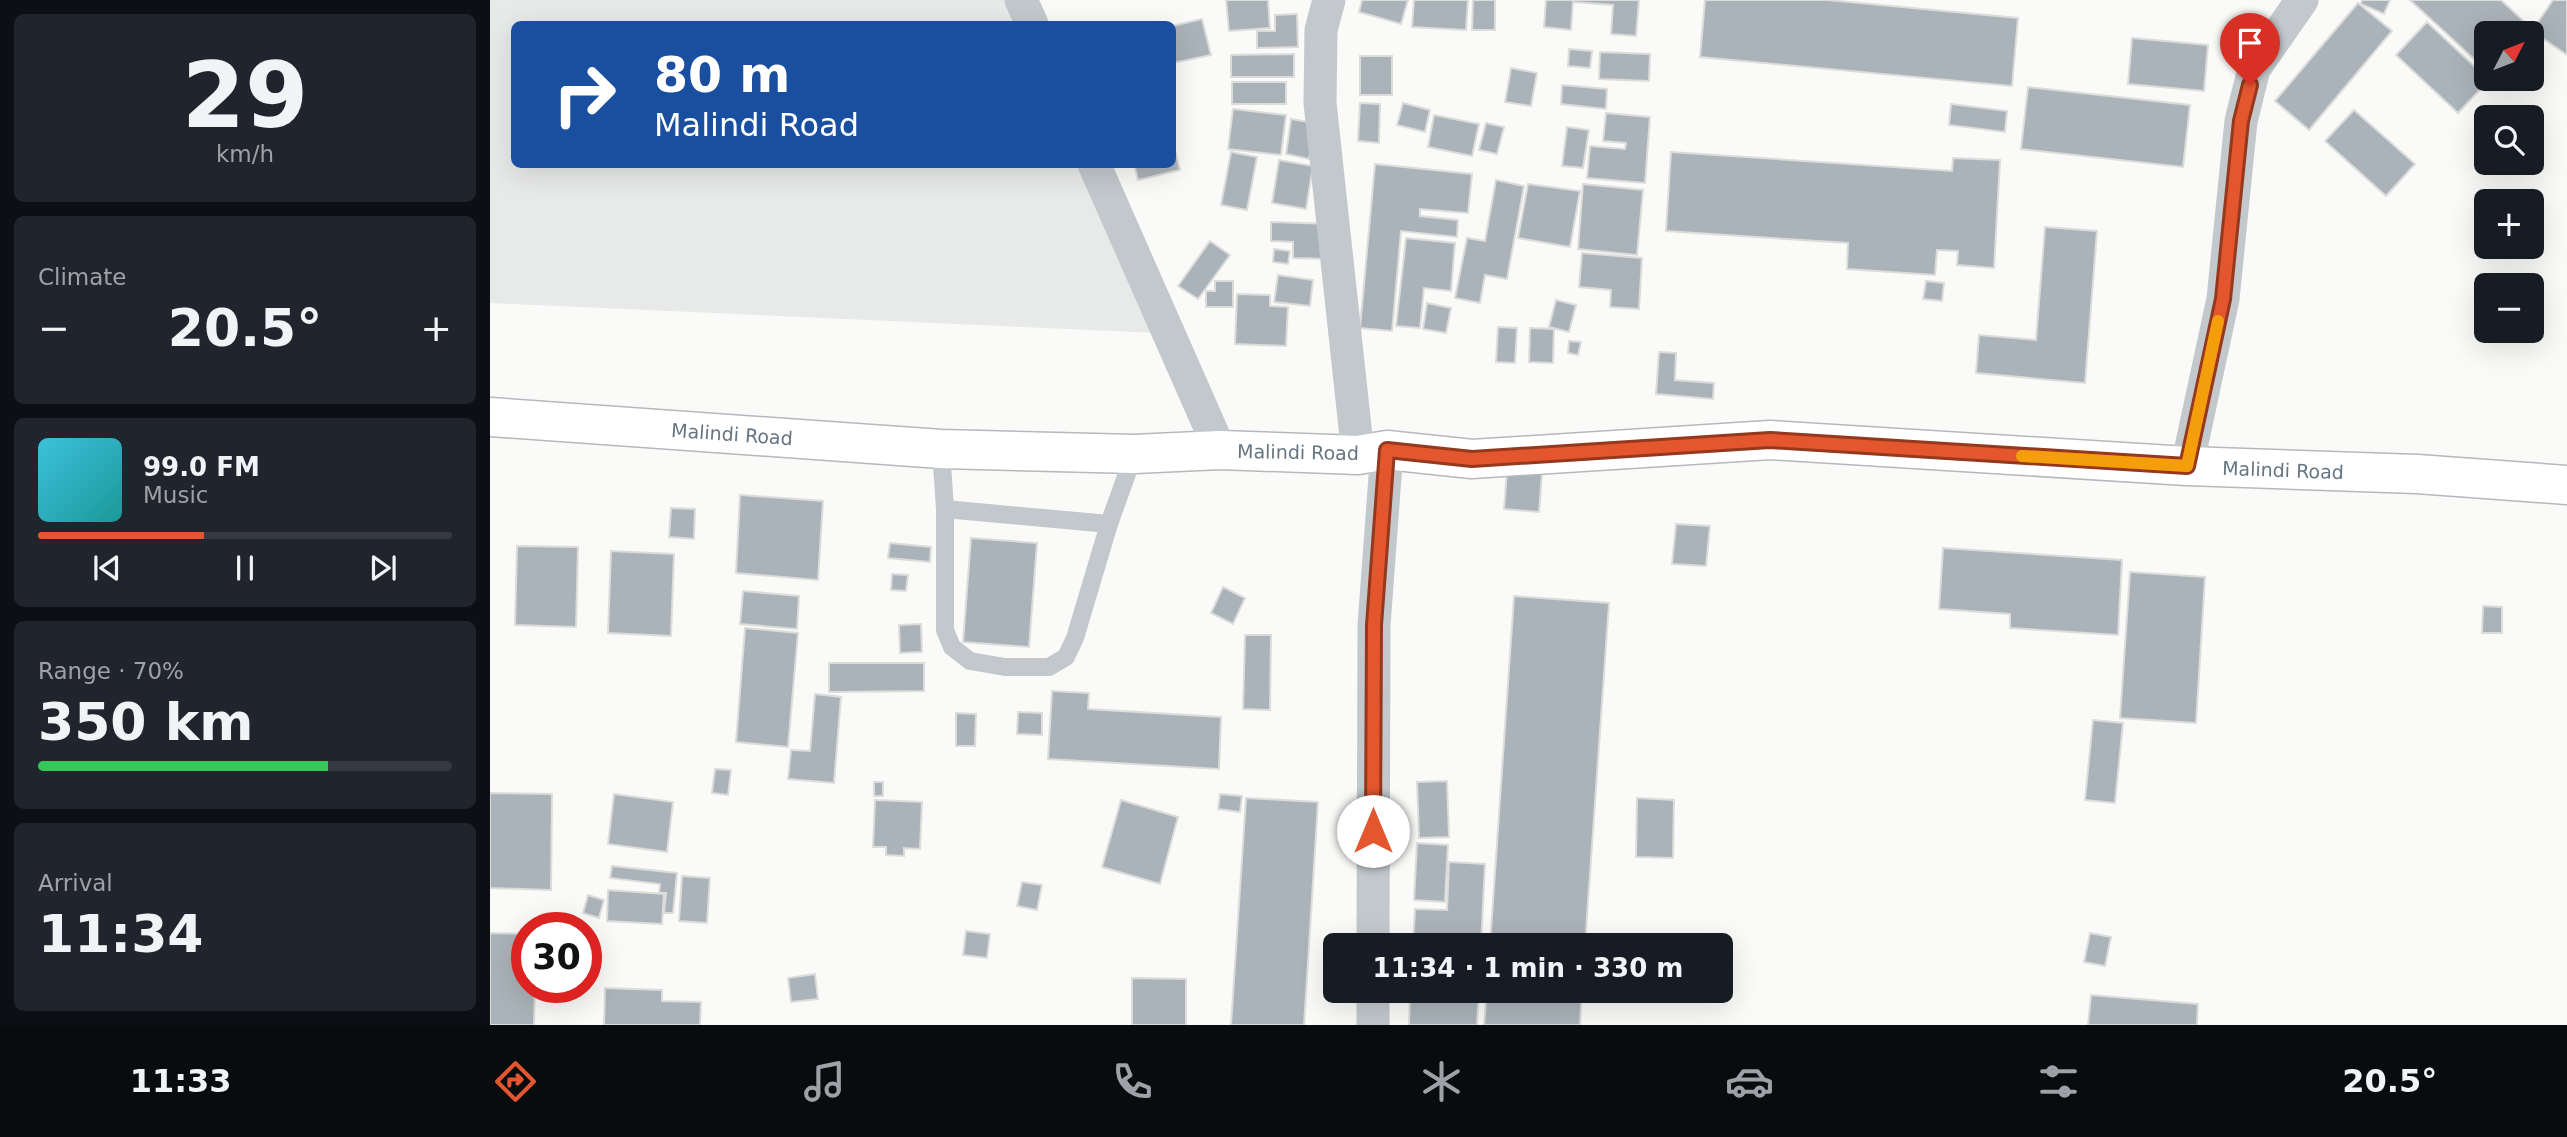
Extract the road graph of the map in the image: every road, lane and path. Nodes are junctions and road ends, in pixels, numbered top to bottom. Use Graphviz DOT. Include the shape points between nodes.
graph roads {
  1 [pos="1021,0"];
  2 [pos="1329,0"];
  3 [pos="2302,0"];
  4 [pos="1031,21"];
  5 [pos="1096,168"];
  6 [pos="490,417"];
  7 [pos="941,449"];
  8 [pos="1220,450"];
  9 [pos="1372,453"];
  10 [pos="1135,454"];
  11 [pos="2187,466"];
  12 [pos="2567,485"];
  13 [pos="945,509"];
  14 [pos="1110,524"];
  15 [pos="1373,933"];
  16 [pos="1373,1003"];
  17 [pos="1373,1025"];
  1 -- 4 [label="street"];
  2 -- 9 [label="street" via="1321,30 1320,103"];
  3 -- 11 [label="street" via="2254,69 2241,121 2223,299"];
  5 -- 8 [label="street"];
  6 -- 7 [label="highway, Malindi Road"];
  7 -- 10 [label="highway, Malindi Road"];
  7 -- 13 [label="lane"];
  8 -- 9 [label="highway, Malindi Road"];
  8 -- 10 [label="highway, Malindi Road"];
  9 -- 11 [label="highway, Malindi Road" via="1472,459 1770,440"];
  9 -- 15 [label="street"];
  10 -- 14 [label="lane"];
  11 -- 12 [label="highway, Malindi Road"];
  13 -- 14 [label="lane"];
  13 -- 14 [label="lane" via="945,630 952,647 970,661 1005,667 1049,667 1066,657"];
  16 -- 17 [label="street"];
}
